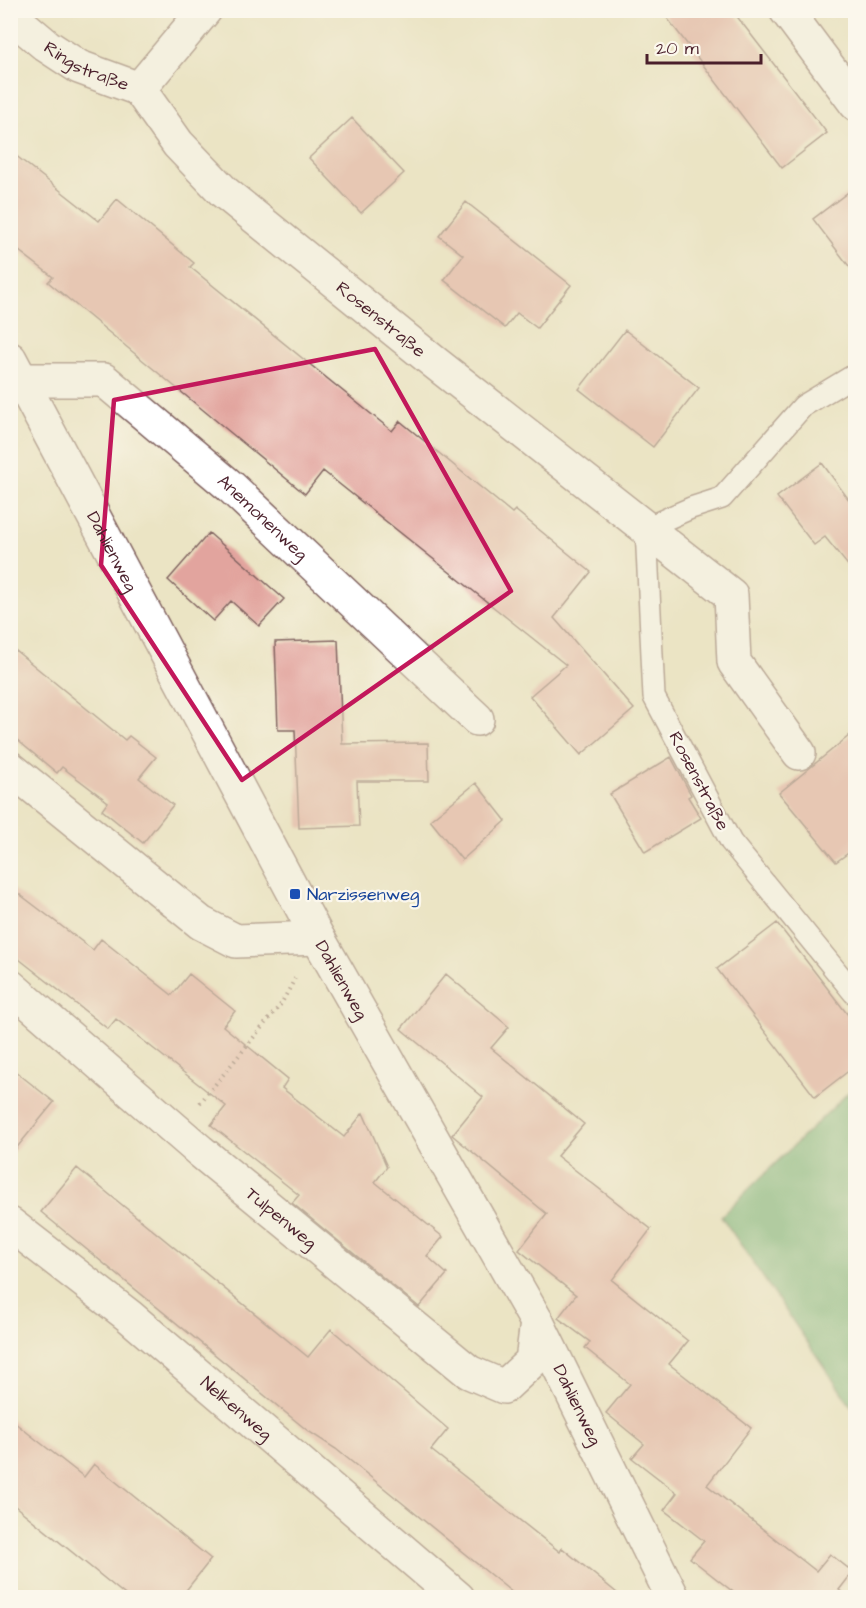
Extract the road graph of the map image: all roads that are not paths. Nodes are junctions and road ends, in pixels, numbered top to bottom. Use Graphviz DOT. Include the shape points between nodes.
graph roads {
  1 [pos="205,10"];
  2 [pos="786,10"];
  3 [pos="10,15"];
  4 [pos="139,89"];
  5 [pos="855,104"];
  6 [pos="16,370"];
  7 [pos="855,374"];
  8 [pos="646,528"];
  9 [pos="477,719"];
  10 [pos="799,753"];
  11 [pos="10,768"];
  12 [pos="318,938"];
  13 [pos="10,986"];
  14 [pos="854,993"];
  15 [pos="10,1224"];
  16 [pos="537,1322"];
  17 [pos="458,1598"];
  18 [pos="674,1598"];
  1 -- 4 [label="street"];
  2 -- 5 [label="street"];
  3 -- 4 [label="street, Ringstraße" via="79,67"];
  4 -- 8 [label="street, Rosenstraße" via="178,144 224,192"];
  6 -- 9 [label="street, Anemonenweg" via="104,380 231,487"];
  6 -- 12 [label="street, Dahlienweg"];
  7 -- 8 [label="lane" via="803,406 722,498"];
  8 -- 10 [label="street, Rosenstraße" via="731,595 734,662"];
  8 -- 14 [label="lane, Rosenstraße" via="654,697 731,842"];
  11 -- 12 [label="street" via="201,923 236,941"];
  12 -- 16 [label="street, Dahlienweg"];
  13 -- 16 [label="street, Tulpenweg" via="177,1131 469,1372 504,1387 532,1360"];
  15 -- 17 [label="street, Nelkenweg" via="129,1316"];
  16 -- 18 [label="street, Dahlienweg"];
}
